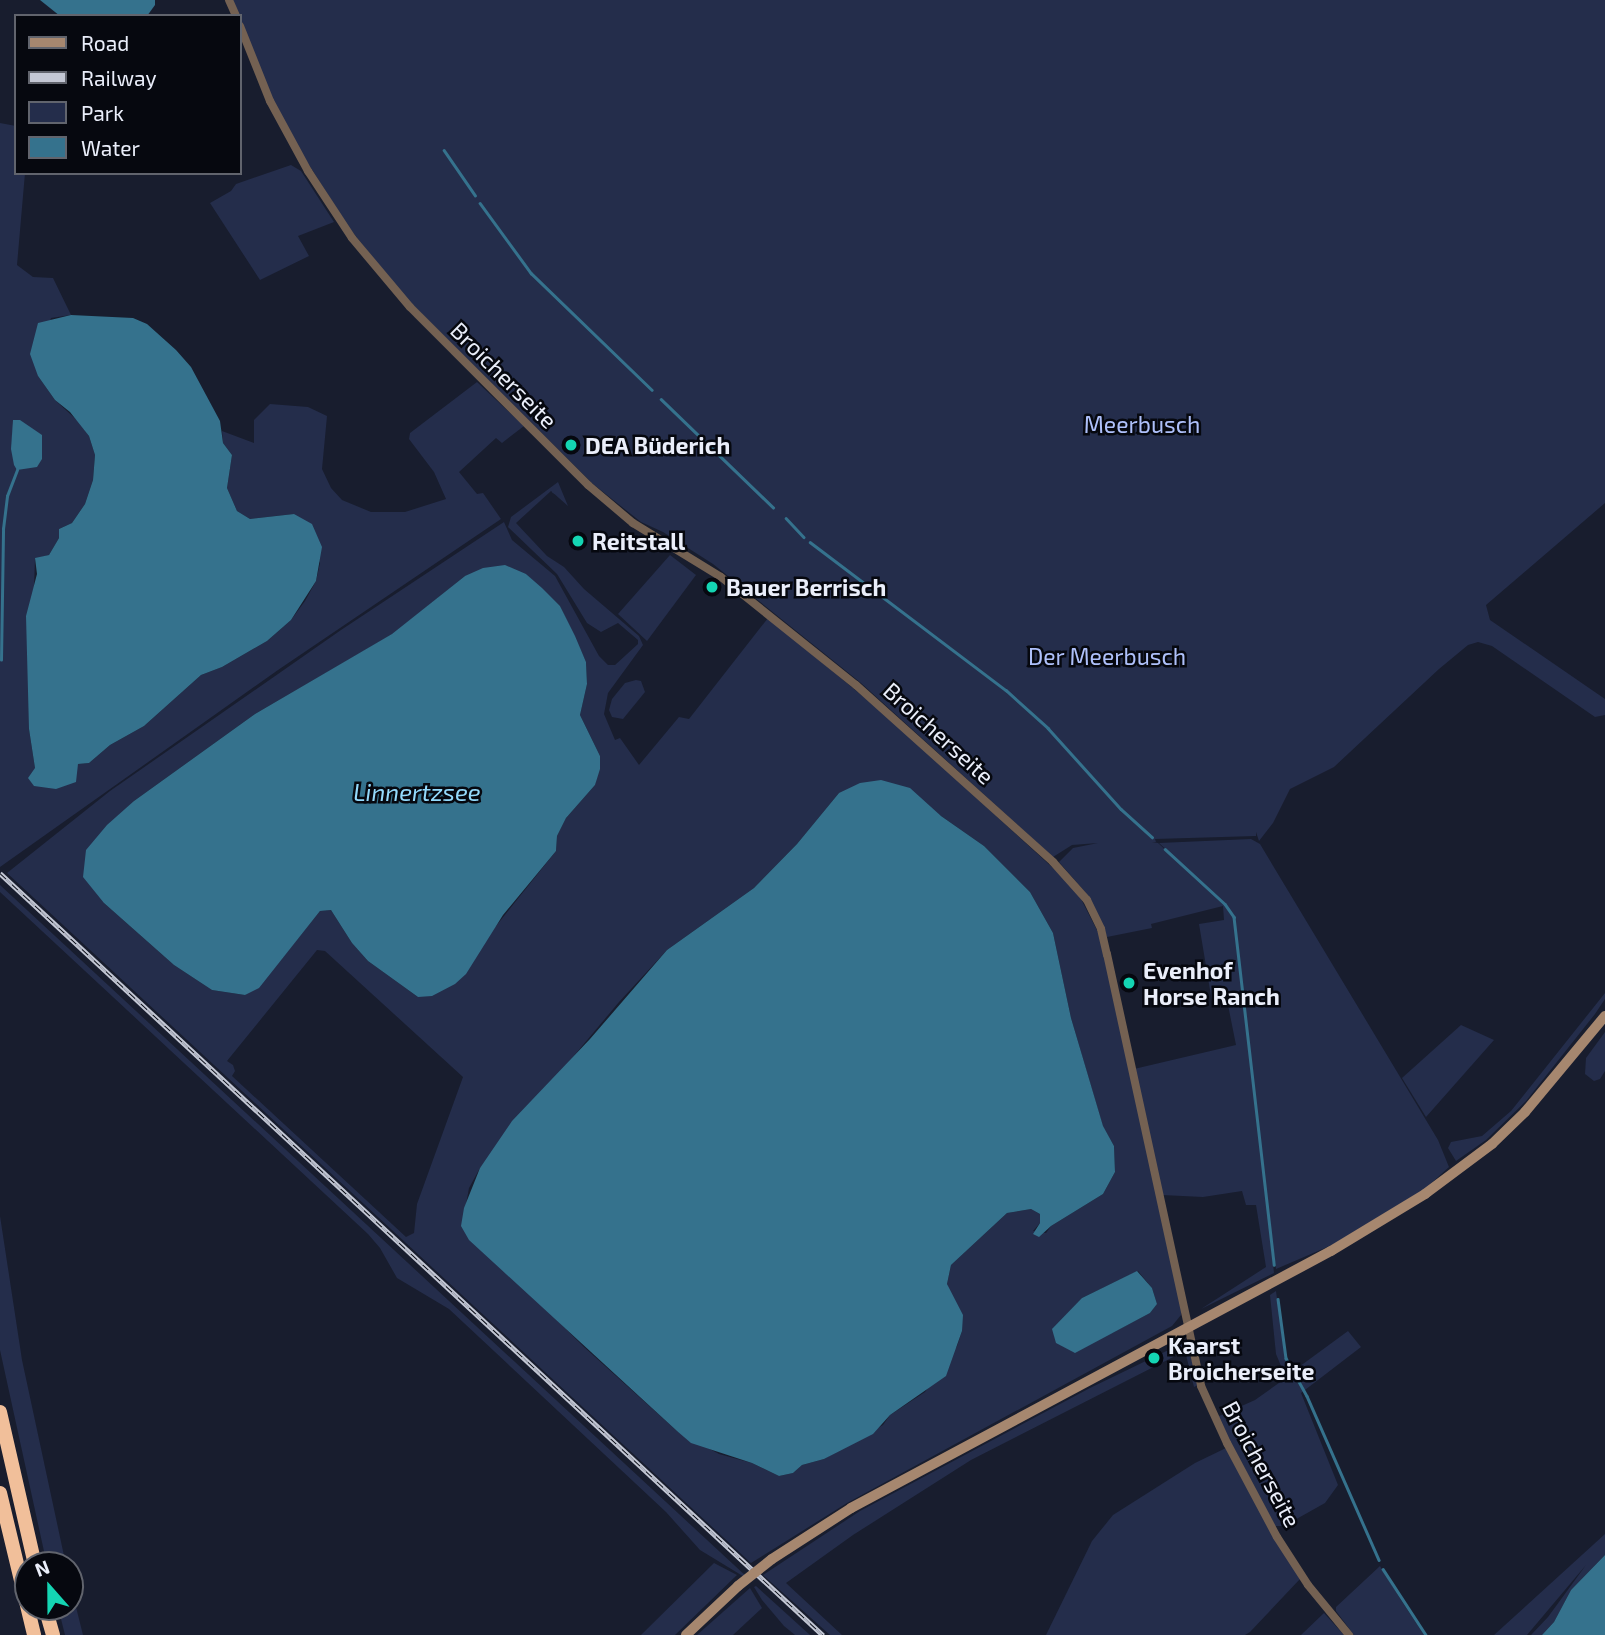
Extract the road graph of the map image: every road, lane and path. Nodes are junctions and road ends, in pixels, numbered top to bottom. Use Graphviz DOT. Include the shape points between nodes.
graph roads {
  1 [pos="242,31"];
  2 [pos="1605,1016"];
  3 [pos="1189,1327"];
  4 [pos="0,1412"];
  5 [pos="0,1493"];
  6 [pos="32,1551"];
  7 [pos="34,1635"];
  8 [pos="686,1635"];
  9 [pos="1349,1635"];
  1 -- 3 [label="street, Broicherseite" via="270,101 308,172 373,265 419,316 588,485 633,523 721,577 856,685 1053,862 1082,894 1103,937"];
  2 -- 3 [label="main road" via="1525,1112 1455,1173 1362,1234"];
  3 -- 8 [label="main road, bridge" via="850,1508 772,1559"];
  3 -- 9 [label="street, Broicherseite" via="1201,1387 1227,1443 1293,1564"];
  4 -- 6 [label="highway"];
  5 -- 7 [label="highway"];
}
